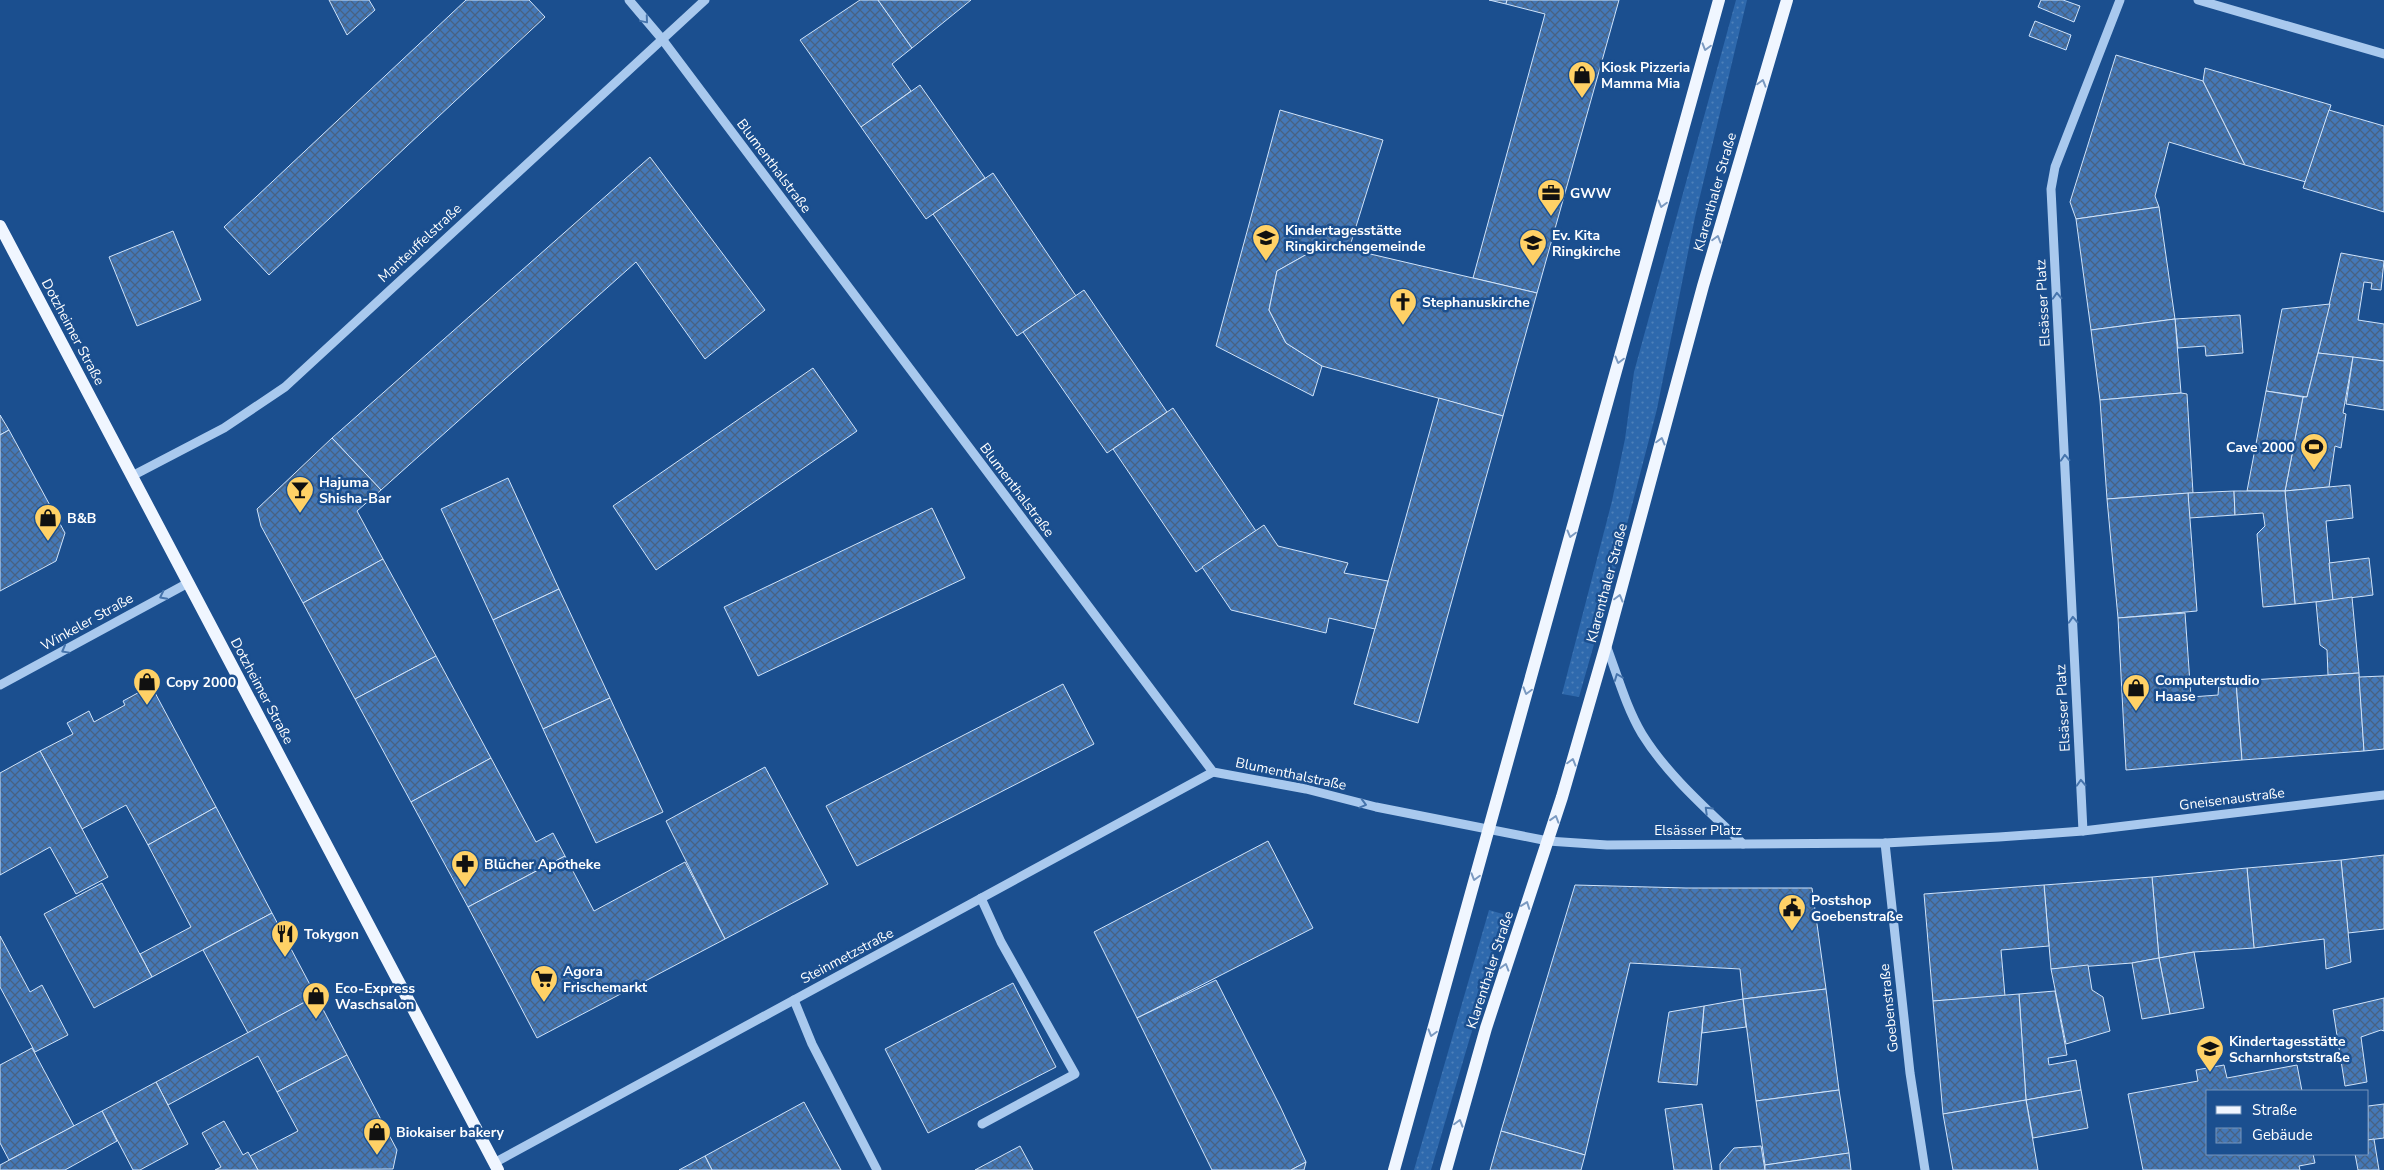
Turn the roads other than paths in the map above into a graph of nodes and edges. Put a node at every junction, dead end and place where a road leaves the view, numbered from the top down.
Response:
1 (629, 0) edge
2 (705, 0) edge
3 (1719, 0) edge
4 (1787, 0) edge
5 (2120, 0) edge
6 (2198, 0) edge
7 (662, 39) junction
8 (2384, 54) edge
9 (0, 226) edge
10 (132, 476) junction
11 (188, 584) junction
12 (1606, 645) junction
13 (0, 685) edge
14 (1213, 772) junction
15 (2384, 795) edge
16 (1488, 830) junction
17 (2083, 831) junction
18 (1548, 841) junction
19 (1885, 843) junction
20 (1743, 844) junction
21 (981, 898) junction
22 (794, 1000) junction
23 (982, 1124) dead end
24 (496, 1166) edge
25 (876, 1170) edge
26 (1394, 1170) edge
27 (1446, 1170) edge
28 (1925, 1170) edge

1 -> 7 street, Blumenthalstraße
2 - 7 street, Manteuffelstraße
3 -> 16 main road
12 -> 4 main road, Klarenthaler Straße
17 -> 5 street, Elsässer Platz
6 - 8 street
7 - 10 street, Manteuffelstraße
7 - 14 street, Blumenthalstraße
9 - 10 main road, Dotzheimer Straße
10 - 11 main road, Dotzheimer Straße
11 -> 13 street, Winkeler Straße
11 - 24 main road, Dotzheimer Straße
18 -> 12 main road, Klarenthaler Straße
20 -> 12 street
14 -> 16 street, Blumenthalstraße
14 - 21 street, Steinmetzstraße
15 - 17 street, Gneisenaustraße
16 - 18 street, Elsässer Platz
16 -> 26 main road
17 - 19 street, Elsässer Platz
18 - 20 street, Elsässer Platz
27 -> 18 main road, Klarenthaler Straße
19 - 20 street, Elsässer Platz
19 - 28 street, Goebenstraße
21 - 22 street, Steinmetzstraße
21 - 23 street
22 - 24 street, Steinmetzstraße
22 - 25 street

